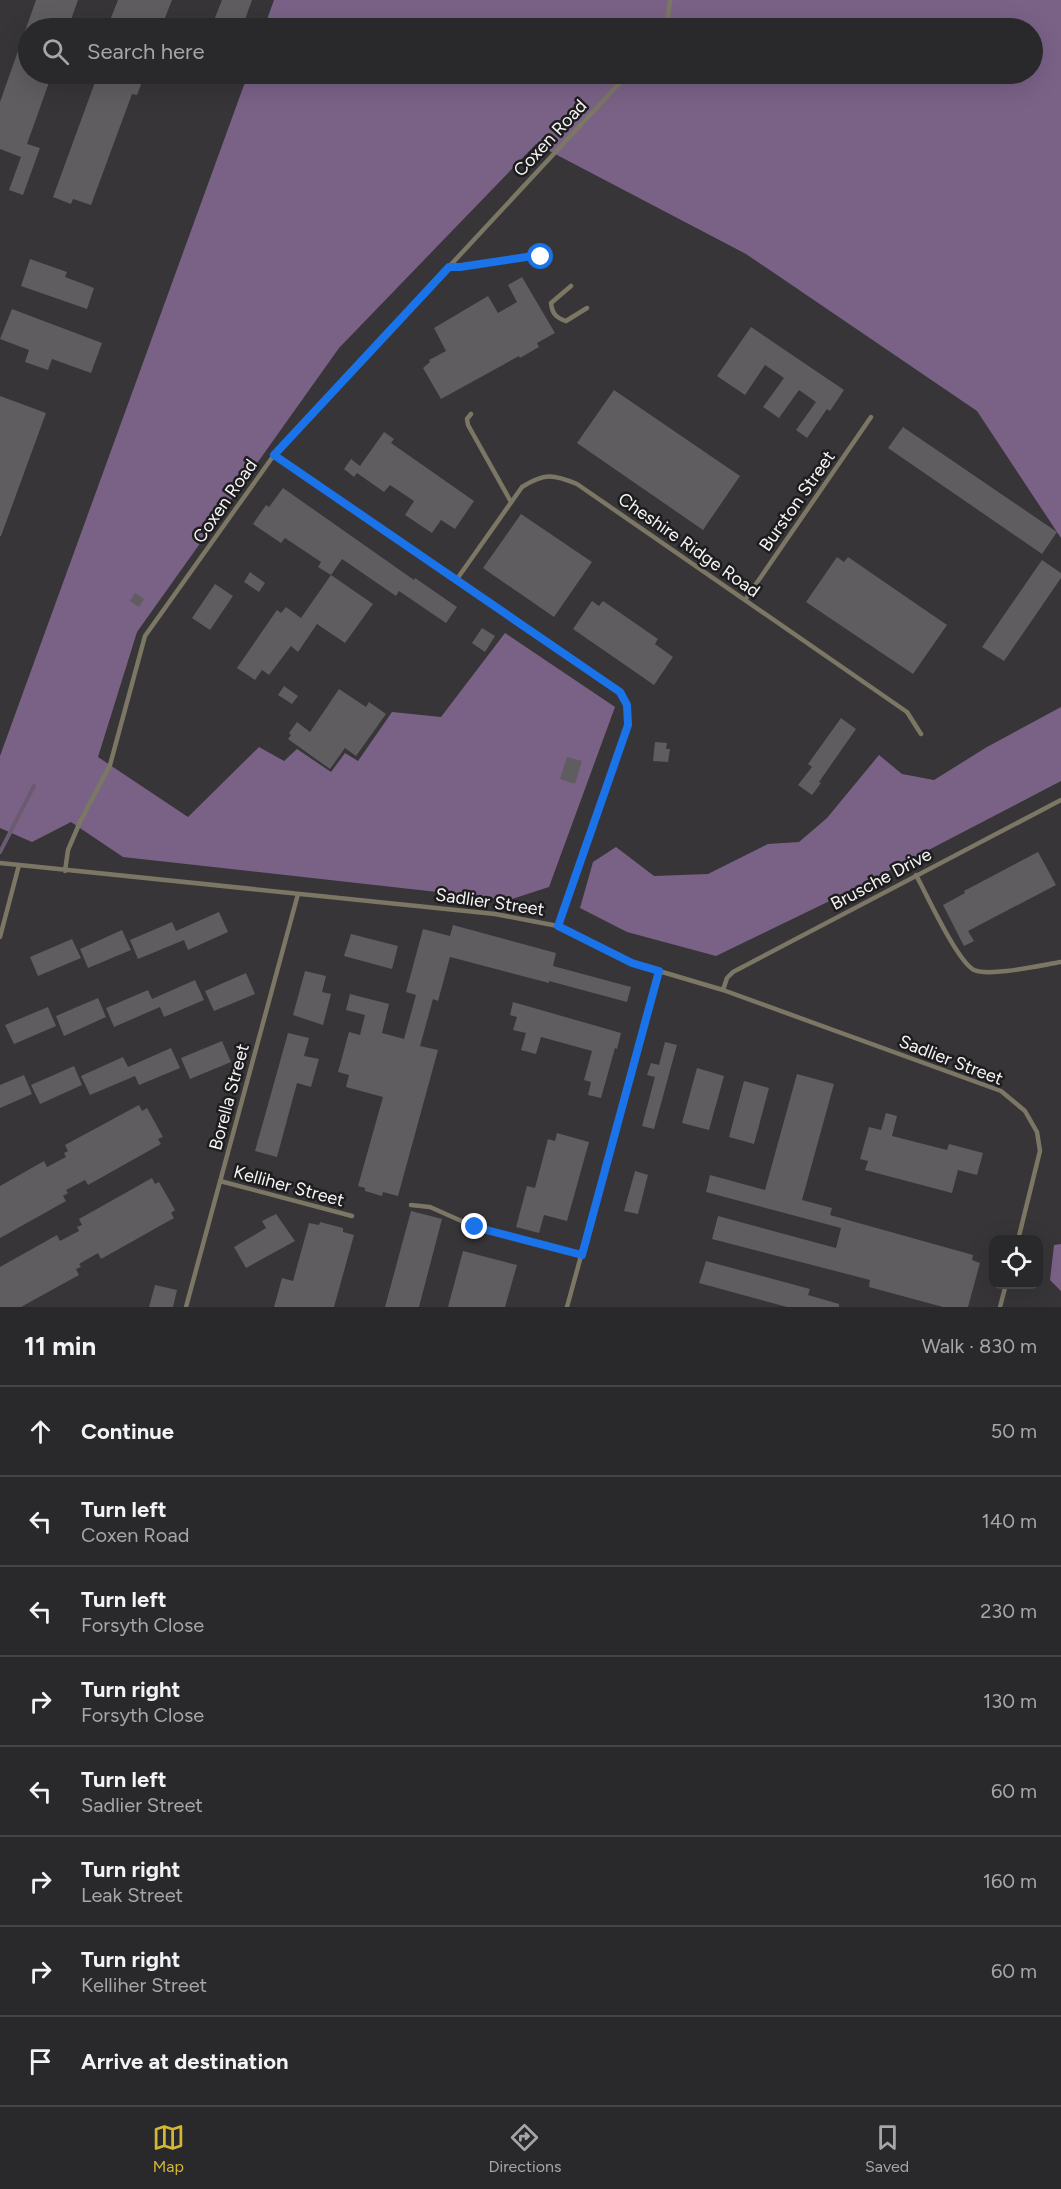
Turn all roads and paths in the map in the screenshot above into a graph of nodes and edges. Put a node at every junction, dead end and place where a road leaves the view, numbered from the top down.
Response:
1 (670, 0) edge
2 (667, 18) edge
3 (619, 84) edge
4 (549, 260) dead end
5 (449, 267) junction
6 (571, 286) dead end
7 (587, 308) dead end
8 (471, 414) dead end
9 (871, 417) dead end
10 (274, 455) junction
11 (511, 502) junction
12 (457, 579) junction
13 (745, 600) junction
14 (921, 734) dead end
15 (1061, 800) edge
16 (0, 863) edge
17 (19, 865) junction
18 (64, 871) junction
19 (916, 876) junction
20 (298, 894) junction
21 (558, 926) junction
22 (0, 937) edge
23 (1061, 962) edge
24 (659, 971) junction
25 (723, 990) junction
26 (220, 1181) junction
27 (411, 1205) dead end
28 (352, 1216) dead end
29 (1019, 1235) edge
30 (582, 1255) junction
31 (1005, 1289) edge
32 (186, 1307) edge
33 (567, 1307) edge
34 (1000, 1307) edge

1 - 2 lane
3 - 5 lane, Coxen Road
4 - 5 lane
5 - 10 lane, Coxen Road
6 - 7 lane
8 - 11 lane
9 - 13 lane, Burston Street
10 - 12 lane
10 - 18 lane, Coxen Road
11 - 12 lane, Cheshire Ridge Road
11 - 13 lane, Cheshire Ridge Road
12 - 21 lane
13 - 14 lane, Cheshire Ridge Road
15 - 19 lane, Brusche Drive
16 - 17 lane, Sadlier Street
17 - 18 lane, Sadlier Street
17 - 22 lane
18 - 20 lane, Sadlier Street
19 - 23 lane
19 - 25 lane, Brusche Drive
20 - 21 lane, Sadlier Street
20 - 26 lane, Borella Street
21 - 24 lane, Sadlier Street
24 - 25 lane, Sadlier Street
24 - 30 lane
25 - 29 lane, Sadlier Street
26 - 28 lane, Kelliher Street
26 - 32 lane, Borella Street
27 - 30 lane
30 - 33 lane
31 - 34 lane

